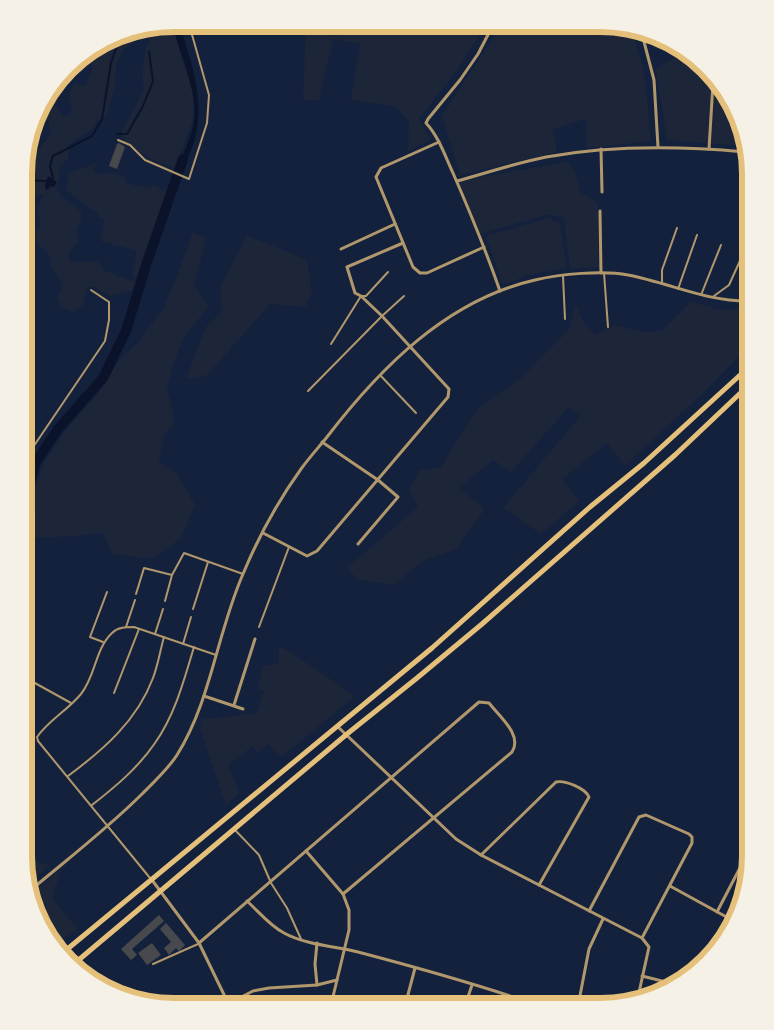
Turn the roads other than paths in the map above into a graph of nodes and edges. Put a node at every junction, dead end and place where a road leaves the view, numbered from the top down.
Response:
1 (191, 32) edge
2 (489, 32) edge
3 (643, 39) edge
4 (713, 89) edge
5 (118, 140) dead end
6 (439, 142) junction
7 (658, 147) junction
8 (709, 149) junction
9 (601, 150) junction
10 (739, 152) edge
11 (457, 182) junction
12 (602, 192) dead end
13 (600, 211) dead end
14 (395, 224) junction
15 (678, 228) dead end
16 (697, 235) dead end
17 (404, 243) junction
18 (721, 244) dead end
19 (484, 247) junction
20 (341, 249) dead end
21 (742, 256) edge
22 (388, 272) dead end
23 (602, 273) junction
24 (563, 276) junction
25 (662, 284) junction
26 (678, 289) junction
27 (91, 290) dead end
28 (500, 291) junction
29 (701, 295) junction
30 (361, 296) junction
31 (404, 296) dead end
32 (712, 298) junction
33 (742, 301) edge
34 (382, 316) junction
35 (566, 318) dead end
36 (608, 326) dead end
37 (331, 344) dead end
38 (410, 346) junction
39 (380, 374) junction
40 (742, 374) edge
41 (308, 391) dead end
42 (742, 392) edge
43 (416, 414) dead end
44 (322, 442) junction
45 (32, 446) edge
46 (378, 480) junction
47 (263, 533) junction
48 (358, 544) dead end
49 (289, 548) junction
50 (208, 562) junction
51 (243, 574) junction
52 (172, 575) junction
53 (107, 592) dead end
54 (136, 594) dead end
55 (135, 600) dead end
56 (165, 601) dead end
57 (163, 609) dead end
58 (193, 609) dead end
59 (191, 617) dead end
60 (259, 627) dead end
61 (126, 628) junction
62 (139, 629) junction
63 (155, 634) junction
64 (164, 637) junction
65 (255, 639) dead end
66 (103, 642) junction
67 (183, 644) junction
68 (194, 647) junction
69 (216, 655) junction
70 (32, 681) edge
71 (114, 693) dead end
72 (204, 696) junction
73 (71, 703) junction
74 (234, 705) junction
75 (243, 709) dead end
76 (337, 725) junction
77 (347, 734) junction
78 (68, 776) junction
79 (391, 778) junction
80 (92, 806) junction
81 (433, 819) junction
82 (108, 826) junction
83 (235, 830) junction
84 (306, 851) junction
85 (481, 855) junction
86 (741, 866) edge
87 (152, 880) junction
88 (271, 883) junction
89 (36, 886) edge
90 (539, 886) junction
91 (670, 886) junction
92 (160, 890) junction
93 (343, 894) junction
94 (247, 901) junction
95 (589, 911) junction
96 (717, 912) junction
97 (727, 917) edge
98 (603, 919) junction
99 (642, 938) junction
100 (300, 939) junction
101 (199, 943) junction
102 (317, 943) junction
103 (67, 948) edge
104 (344, 948) junction
105 (78, 960) edge
106 (153, 964) dead end
107 (415, 967) junction
108 (642, 976) junction
109 (337, 980) junction
110 (664, 982) edge
111 (317, 985) junction
112 (472, 985) junction
113 (639, 992) edge
114 (225, 998) edge
115 (240, 998) edge
116 (333, 998) edge
117 (408, 998) edge
118 (468, 998) edge
119 (517, 998) edge
120 (579, 998) edge

1 - 5 lane
2 - 6 street
3 - 7 street
4 - 8 street
6 - 11 street
6 - 14 street
7 - 8 street
7 - 9 street
8 - 10 street
9 - 11 street
9 - 12 street
11 - 19 street
13 - 23 street
14 - 17 street
14 - 20 street
15 - 25 lane
16 - 26 lane
17 - 19 street
17 - 30 street
18 - 29 lane
19 - 28 street
21 - 32 lane
22 - 30 lane
23 - 24 street
23 - 25 street
23 - 36 lane
24 - 28 street
24 - 35 lane
25 - 26 street
26 - 29 street
27 - 45 lane
28 - 38 street
29 - 32 street
30 - 34 street
30 - 37 lane
31 - 34 lane
32 - 33 street
34 - 38 street
34 - 41 lane
38 - 39 street
38 - 46 street
39 - 43 lane
39 - 44 street
40 - 76 main road
42 - 77 main road
44 - 46 street
44 - 47 street
46 - 48 street
46 - 49 street
47 - 49 street
47 - 51 street
49 - 60 lane
50 - 51 lane
50 - 52 lane
50 - 58 lane
51 - 69 street
52 - 54 lane
52 - 56 lane
53 - 66 lane
55 - 61 lane
57 - 63 lane
59 - 67 lane
61 - 62 lane
61 - 66 lane
62 - 63 lane
62 - 71 lane
63 - 64 lane
64 - 67 lane
64 - 78 lane
65 - 74 street
66 - 73 lane
67 - 68 lane
68 - 69 lane
68 - 80 lane
69 - 72 street
70 - 73 lane
72 - 74 street
72 - 82 street
73 - 78 lane
74 - 75 street
76 - 77 street
76 - 87 main road
77 - 79 street
77 - 83 main road
78 - 80 lane
79 - 81 street
79 - 81 street
79 - 84 street
80 - 82 lane
81 - 85 street
81 - 93 street
82 - 87 lane
82 - 89 street
83 - 88 lane
83 - 92 main road
84 - 88 street
84 - 93 street
85 - 90 street
85 - 90 street
86 - 96 street
87 - 92 street
87 - 103 main road
88 - 94 street
88 - 100 lane
90 - 95 street
91 - 95 street
91 - 96 street
91 - 99 street
92 - 101 street
92 - 105 main road
93 - 104 street
94 - 100 street
94 - 101 street
95 - 98 street
96 - 97 street
98 - 99 street
98 - 120 street
99 - 108 street
100 - 102 street
101 - 106 lane
101 - 114 street
102 - 104 street
102 - 111 street
104 - 107 street
104 - 109 street
107 - 112 street
107 - 117 street
108 - 110 street
108 - 113 street
109 - 111 street
109 - 116 street
111 - 115 street
112 - 118 street
112 - 119 street

